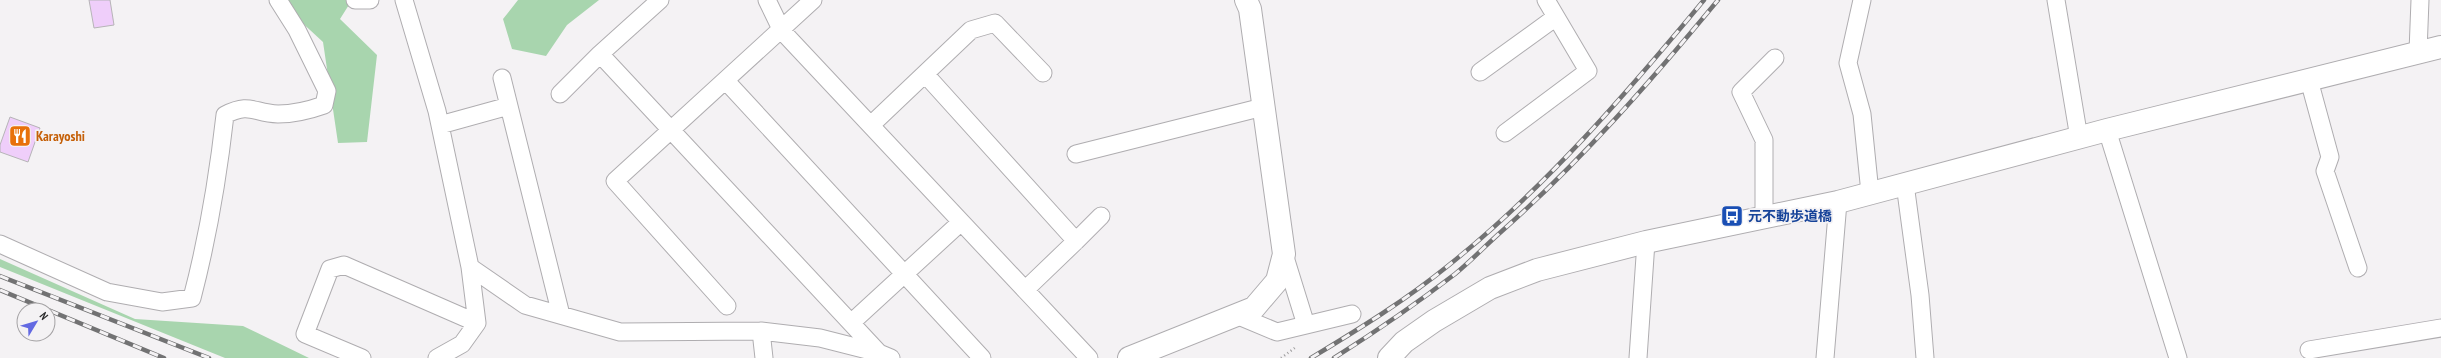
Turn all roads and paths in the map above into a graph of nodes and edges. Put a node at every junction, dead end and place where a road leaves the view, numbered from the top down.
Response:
1 (278, 0) edge
2 (355, 0) edge
3 (370, 0) edge
4 (404, 0) edge
5 (660, 0) edge
6 (767, 0) edge
7 (813, 0) edge
8 (1246, 0) edge
9 (1546, 0) edge
10 (1862, 0) edge
11 (2056, 0) edge
12 (2420, 0) edge
13 (1556, 17) junction
14 (782, 31) junction
15 (2441, 47) edge
16 (2418, 52) junction
17 (600, 54) junction
18 (1775, 58) dead end
19 (1043, 72) dead end
20 (1480, 72) dead end
21 (925, 74) junction
22 (502, 78) dead end
23 (2309, 80) junction
24 (726, 81) junction
25 (560, 94) dead end
26 (508, 106) junction
27 (1262, 107) junction
28 (440, 125) junction
29 (871, 126) junction
30 (2107, 130) junction
31 (670, 131) junction
32 (1505, 133) dead end
33 (2079, 138) junction
34 (1076, 154) dead end
35 (1905, 184) junction
36 (1870, 193) junction
37 (1838, 202) junction
38 (1101, 216) dead end
39 (1764, 218) junction
40 (961, 222) junction
41 (1076, 241) junction
42 (1646, 242) junction
43 (0, 244) edge
44 (1284, 254) junction
45 (470, 267) junction
46 (2358, 268) dead end
47 (904, 276) junction
48 (1025, 290) junction
49 (727, 306) dead end
50 (1352, 314) dead end
51 (561, 315) junction
52 (1236, 315) junction
53 (477, 323) junction
54 (851, 323) junction
55 (1306, 325) junction
56 (2441, 328) edge
57 (761, 331) junction
58 (2309, 350) dead end
59 (885, 356) edge
60 (362, 358) edge
61 (437, 358) edge
62 (764, 358) edge
63 (982, 358) edge
64 (1089, 358) edge
65 (1129, 358) edge
66 (1389, 358) edge
67 (1638, 358) edge
68 (1825, 358) edge
69 (1925, 358) edge
70 (2178, 358) edge

1 - 43 street
2 - 3 street
4 - 28 street
5 - 17 street
6 - 14 street
7 - 14 street
8 - 27 street
9 - 13 street
10 - 36 street
11 - 33 street
12 - 16 street
13 - 20 street
13 - 32 street
14 - 24 street
14 - 29 street
15 - 16 street
16 - 23 street
17 - 25 street
17 - 31 street
18 - 39 street
19 - 21 street
21 - 29 street
21 - 41 street
22 - 26 street
23 - 30 street
23 - 46 street
24 - 31 street
24 - 47 street
26 - 28 street
26 - 51 street
27 - 34 street
27 - 44 street
28 - 45 street
29 - 40 street
30 - 33 street
30 - 70 street
31 - 49 street
31 - 54 street
33 - 35 street
35 - 36 street
35 - 69 street
36 - 37 street
37 - 39 street
37 - 68 street
38 - 41 street
39 - 42 street
40 - 47 street
40 - 48 street
41 - 48 street
42 - 66 street
42 - 67 street
44 - 52 street
44 - 55 street
45 - 51 street
45 - 53 street
47 - 54 street
47 - 63 street
48 - 64 street
50 - 55 street
51 - 57 street
52 - 55 street
52 - 65 street
53 - 60 street
53 - 61 street
54 - 59 street
56 - 58 street
57 - 59 street
57 - 62 street

